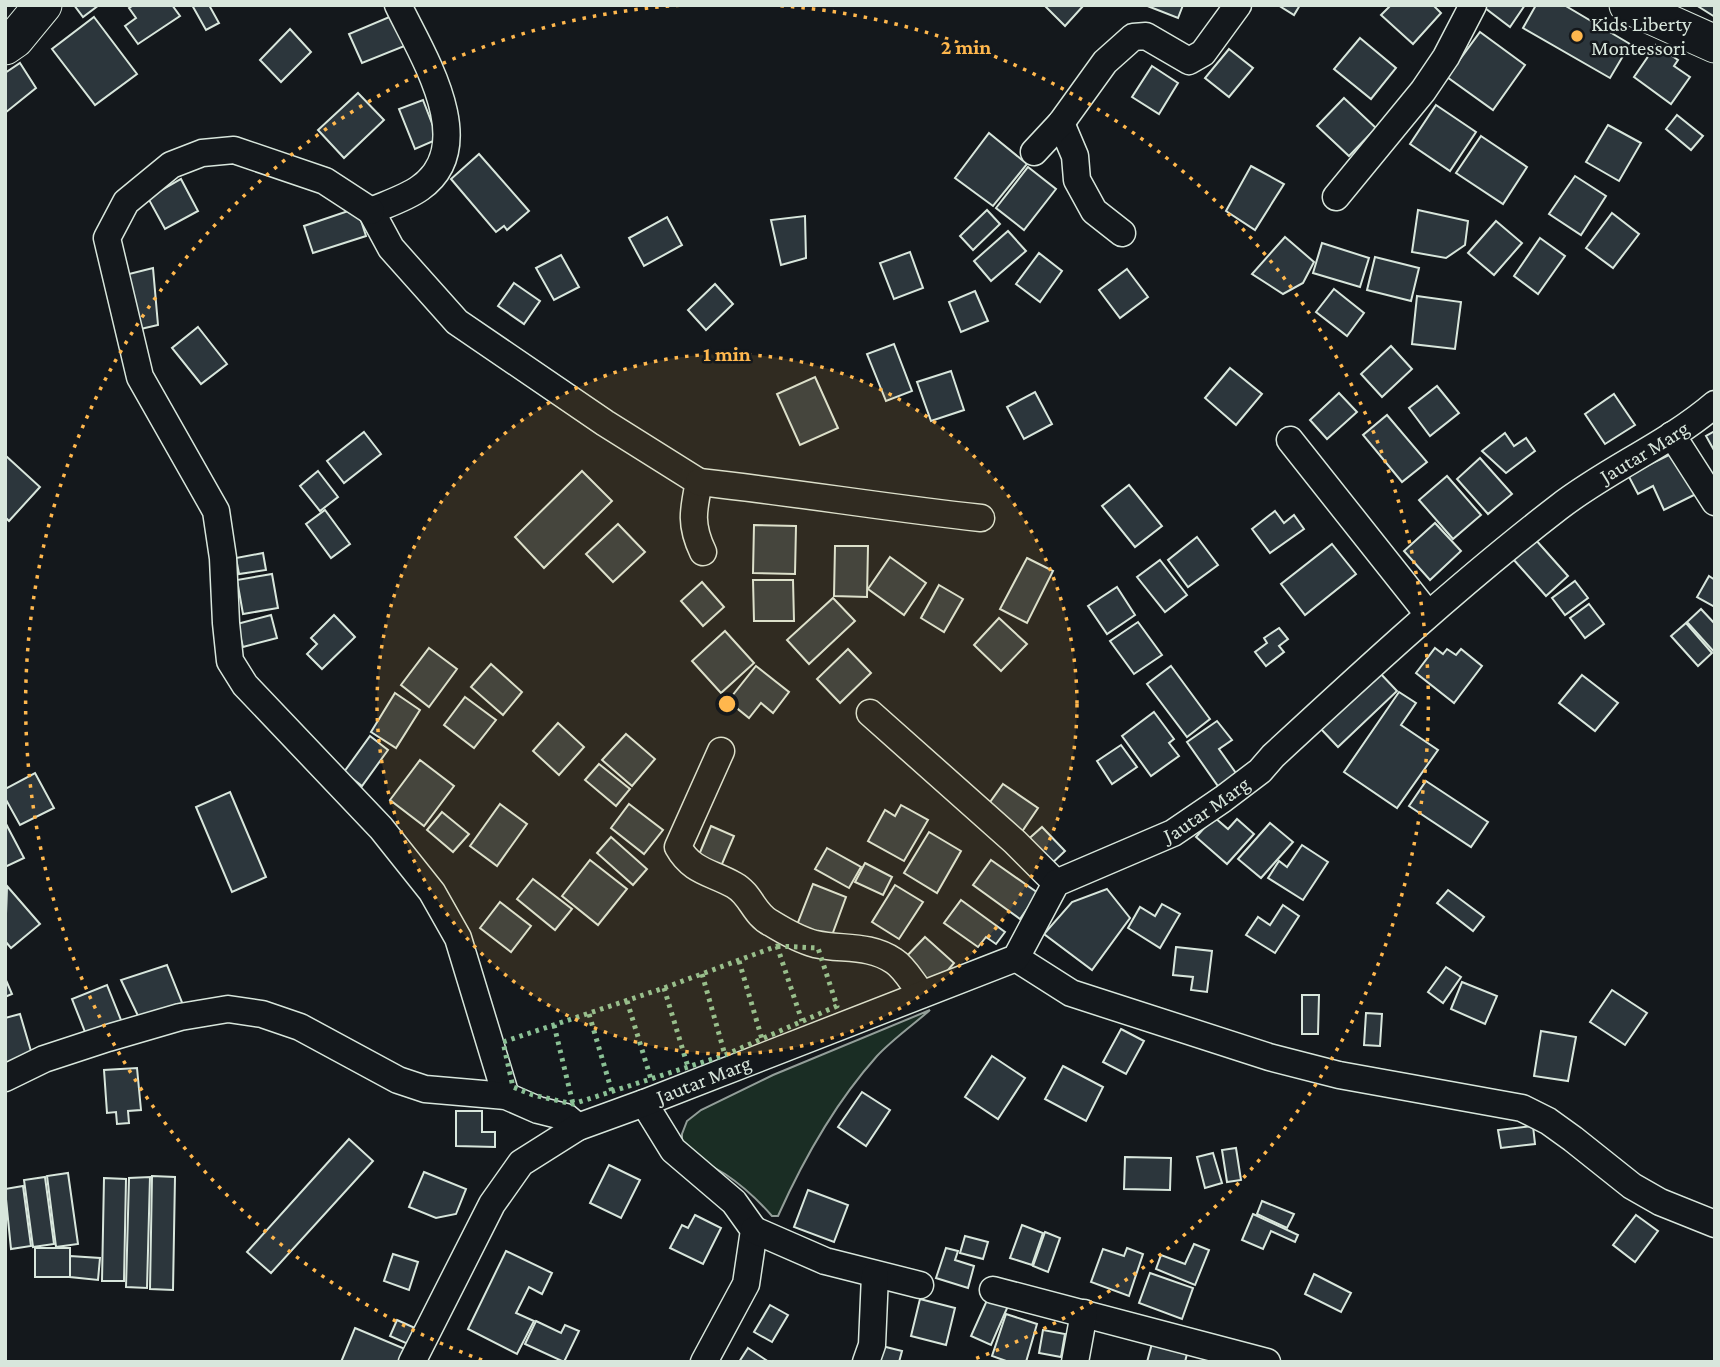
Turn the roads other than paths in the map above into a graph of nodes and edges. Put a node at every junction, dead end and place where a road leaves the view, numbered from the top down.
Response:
1 (43, 5) edge
2 (398, 5) edge
3 (1238, 5) edge
4 (1472, 5) edge
5 (1628, 5) edge
6 (1715, 44) edge
7 (5, 46) edge
8 (1061, 123) junction
9 (1034, 152) dead end
10 (1336, 197) dead end
11 (371, 211) junction
12 (1122, 233) dead end
13 (1715, 404) edge
14 (1672, 435) junction
15 (1290, 440) dead end
16 (699, 482) junction
17 (1715, 502) edge
18 (981, 519) dead end
19 (703, 552) dead end
20 (1428, 614) junction
21 (870, 713) dead end
22 (721, 751) dead end
23 (1056, 883) junction
24 (1016, 958) junction
25 (922, 994) junction
26 (5, 1078) edge
27 (506, 1097) junction
28 (644, 1103) junction
29 (578, 1127) junction
30 (1715, 1224) edge
31 (754, 1230) junction
32 (874, 1275) junction
33 (920, 1285) dead end
34 (993, 1290) dead end
35 (1084, 1312) junction
36 (412, 1362) edge
37 (704, 1362) edge
38 (866, 1362) edge
39 (1075, 1362) edge
40 (1267, 1362) edge

1 - 7 street
2 - 11 street
3 - 8 street
4 - 10 street
5 - 6 street
8 - 9 street
8 - 12 street
11 - 16 street
11 - 27 street
13 - 14 street, Jautar Marg
14 - 17 street
14 - 20 street, Jautar Marg
15 - 20 street
16 - 18 street
16 - 19 street
20 - 23 street, Jautar Marg
21 - 23 street
22 - 25 street
23 - 24 street
24 - 25 street, Jautar Marg
24 - 30 street
25 - 28 street, Jautar Marg
26 - 27 street
27 - 29 street
28 - 29 street, Jautar Marg
28 - 31 street
29 - 36 street, Jautar Marg
31 - 32 street
31 - 37 street
32 - 33 street
32 - 38 street
34 - 35 street
35 - 39 street
35 - 40 street

